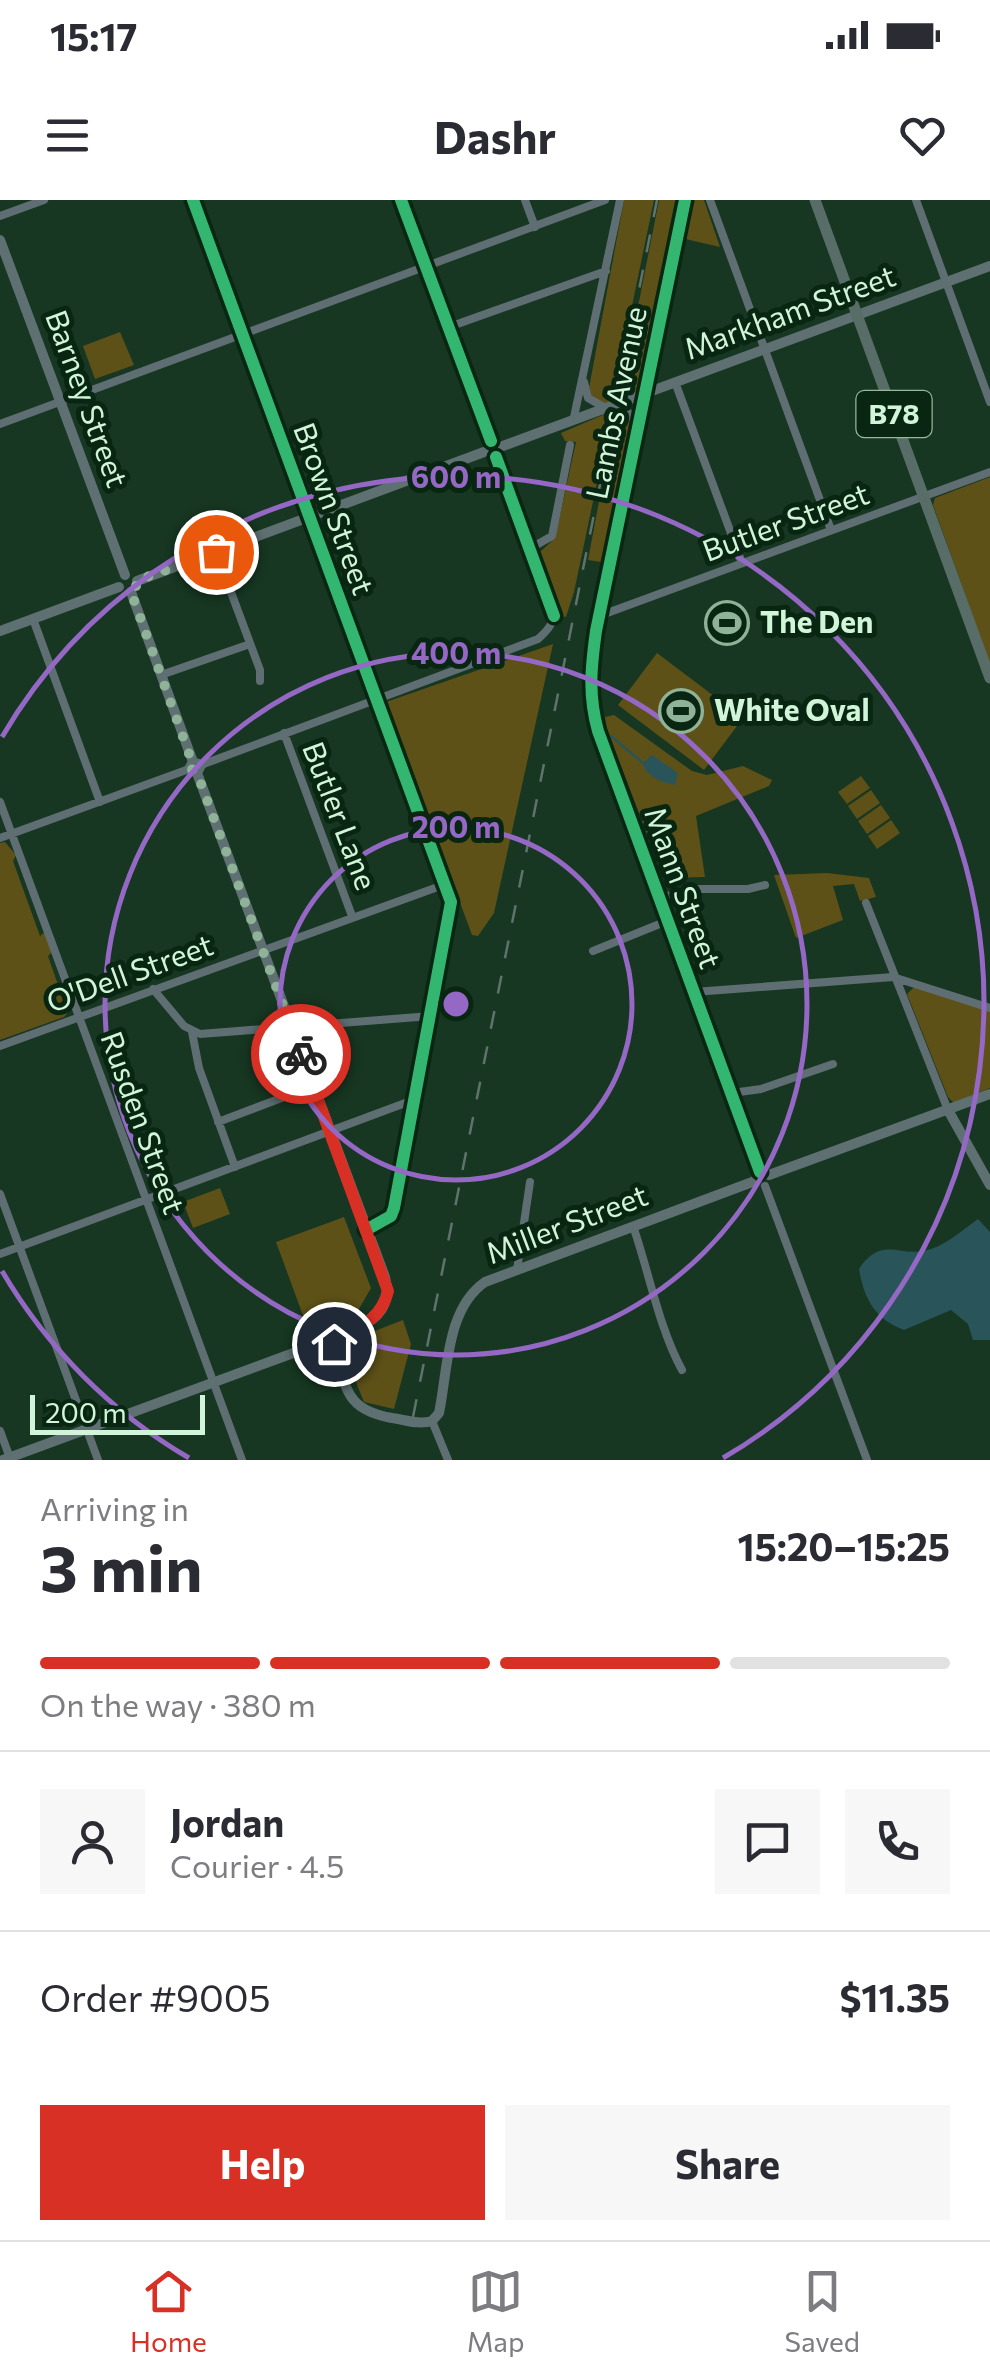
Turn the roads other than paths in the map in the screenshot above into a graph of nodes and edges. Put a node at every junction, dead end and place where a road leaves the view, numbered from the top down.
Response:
1 (44, 200) edge
2 (194, 200) edge
3 (401, 200) edge
4 (525, 200) edge
5 (606, 200) edge
6 (620, 200) edge
7 (684, 200) edge
8 (710, 200) edge
9 (815, 200) edge
10 (916, 200) edge
11 (0, 216) edge
12 (535, 227) junction
13 (0, 240) edge
14 (990, 266) edge
15 (426, 267) junction
16 (606, 271) junction
17 (946, 282) junction
18 (858, 315) junction
19 (449, 327) junction
20 (243, 334) junction
21 (766, 349) junction
22 (583, 378) junction
23 (676, 382) junction
24 (644, 393) junction
25 (60, 402) junction
26 (990, 402) edge
27 (620, 403) junction
28 (604, 407) junction
29 (568, 421) junction
30 (0, 424) edge
31 (638, 424) junction
32 (570, 445) dead end
33 (493, 449) junction
34 (990, 472) edge
35 (923, 496) junction
36 (310, 516) junction
37 (831, 530) junction
38 (530, 548) junction
39 (216, 552) junction
40 (742, 563) junction
41 (125, 575) junction
42 (136, 581) junction
43 (125, 590) junction
44 (598, 616) junction
45 (33, 619) junction
46 (0, 631) edge
47 (250, 644) junction
48 (161, 675) junction
49 (990, 678) edge
50 (260, 681) dead end
51 (377, 700) junction
52 (284, 733) junction
53 (195, 767) junction
54 (0, 802) edge
55 (100, 802) junction
56 (12, 834) junction
57 (0, 838) edge
58 (446, 884) junction
59 (765, 885) dead end
60 (659, 898) junction
61 (866, 903) dead end
62 (352, 916) junction
63 (668, 921) junction
64 (262, 949) junction
65 (593, 951) dead end
66 (893, 977) junction
67 (154, 990) junction
68 (694, 992) junction
69 (990, 1008) edge
70 (431, 1016) junction
71 (79, 1017) junction
72 (291, 1027) junction
73 (192, 1032) junction
74 (0, 1046) edge
75 (833, 1064) dead end
76 (313, 1086) junction
77 (732, 1093) junction
78 (990, 1094) edge
79 (416, 1099) junction
80 (948, 1110) junction
81 (218, 1122) junction
82 (330, 1132) junction
83 (235, 1167) junction
84 (762, 1178) junction
85 (530, 1182) dead end
86 (990, 1185) edge
87 (0, 1194) edge
88 (146, 1200) junction
89 (633, 1226) junction
90 (366, 1230) junction
91 (19, 1246) junction
92 (0, 1254) edge
93 (517, 1270) junction
94 (331, 1341) junction
95 (682, 1370) dead end
96 (213, 1382) junction
97 (432, 1421) junction
98 (86, 1429) junction
99 (0, 1431) edge
100 (8, 1459) edge
101 (98, 1460) edge
102 (242, 1460) edge
103 (448, 1460) edge
104 (866, 1460) edge

1 - 11 street
2 - 20 street, Brown Street
3 - 15 street
4 - 12 street
5 - 12 street
6 - 16 street
7 - 24 street, Lambs Avenue
8 - 21 street
9 - 18 main road, B78
10 - 17 street
12 - 15 street
13 - 25 street, Barney Street
14 - 17 street, Markham Street
15 - 19 street
15 - 20 street
16 - 19 street
16 - 22 street
17 - 18 street, Markham Street
17 - 26 street
18 - 21 street, Markham Street
18 - 35 main road, B78
19 - 33 street
20 - 25 street
20 - 36 street, Brown Street
21 - 23 street, Markham Street
21 - 37 street
22 - 28 street
22 - 29 street
23 - 24 street, Markham Street
23 - 40 street
24 - 27 street, Markham Street
24 - 31 street, Lambs Avenue
25 - 30 street
25 - 41 street, Barney Street
27 - 28 street, Markham Street
27 - 31 street, Lambs Avenue
28 - 29 street, Markham Street
29 - 33 street, Markham Street
31 - 44 street, Lambs Avenue
32 - 38 street
33 - 36 street, Markham Street
33 - 38 street
34 - 35 street, Butler Street
35 - 37 street, Butler Street
35 - 49 main road, B78
36 - 39 street, Markham Street
36 - 51 street, Brown Street
37 - 40 street, Butler Street
38 - 51 street
39 - 42 street, Markham Street
39 - 47 street
40 - 44 street, Butler Street
41 - 42 street
41 - 43 street
42 - 43 street
43 - 45 street
43 - 48 street
44 - 60 street, Mann Street
45 - 46 street
45 - 55 street
47 - 48 street
47 - 50 street
48 - 53 street
51 - 52 street
51 - 58 street, Brown Street
52 - 53 street
52 - 62 street, Butler Lane
53 - 55 street
53 - 64 street
54 - 56 street, Rusden Street
55 - 56 street
56 - 57 street
56 - 71 street, Rusden Street
58 - 62 street, O'Dell Street
58 - 70 street, Brown Street
59 - 60 street
60 - 63 street, Mann Street
61 - 66 street
62 - 64 street, O'Dell Street
63 - 65 street
63 - 68 street, Mann Street
64 - 67 street, O'Dell Street
64 - 72 street
66 - 68 street
66 - 69 street
66 - 80 street
67 - 71 street, O'Dell Street
67 - 73 street
68 - 77 street, Mann Street
70 - 72 street
70 - 79 street, Brown Street
71 - 74 street, O'Dell Street
71 - 88 street, Rusden Street
72 - 73 street
72 - 76 street
73 - 81 street
75 - 77 street
76 - 81 street
76 - 82 street
77 - 84 street, Mann Street
78 - 80 street, Miller Street
79 - 82 street
79 - 90 street, Brown Street
80 - 84 street, Miller Street
80 - 86 street
81 - 83 street
82 - 83 street
82 - 90 street
83 - 88 street
84 - 89 street, Miller Street
84 - 104 street, Mann Street
85 - 93 street
87 - 91 street
88 - 91 street
88 - 96 street, Rusden Street
89 - 93 street, Miller Street
89 - 95 street
90 - 94 street
91 - 92 street
91 - 98 street
93 - 97 street, Miller Street
94 - 96 street
94 - 97 street
96 - 98 street
96 - 102 street, Rusden Street
97 - 103 street
98 - 100 street
98 - 101 street
99 - 100 street

